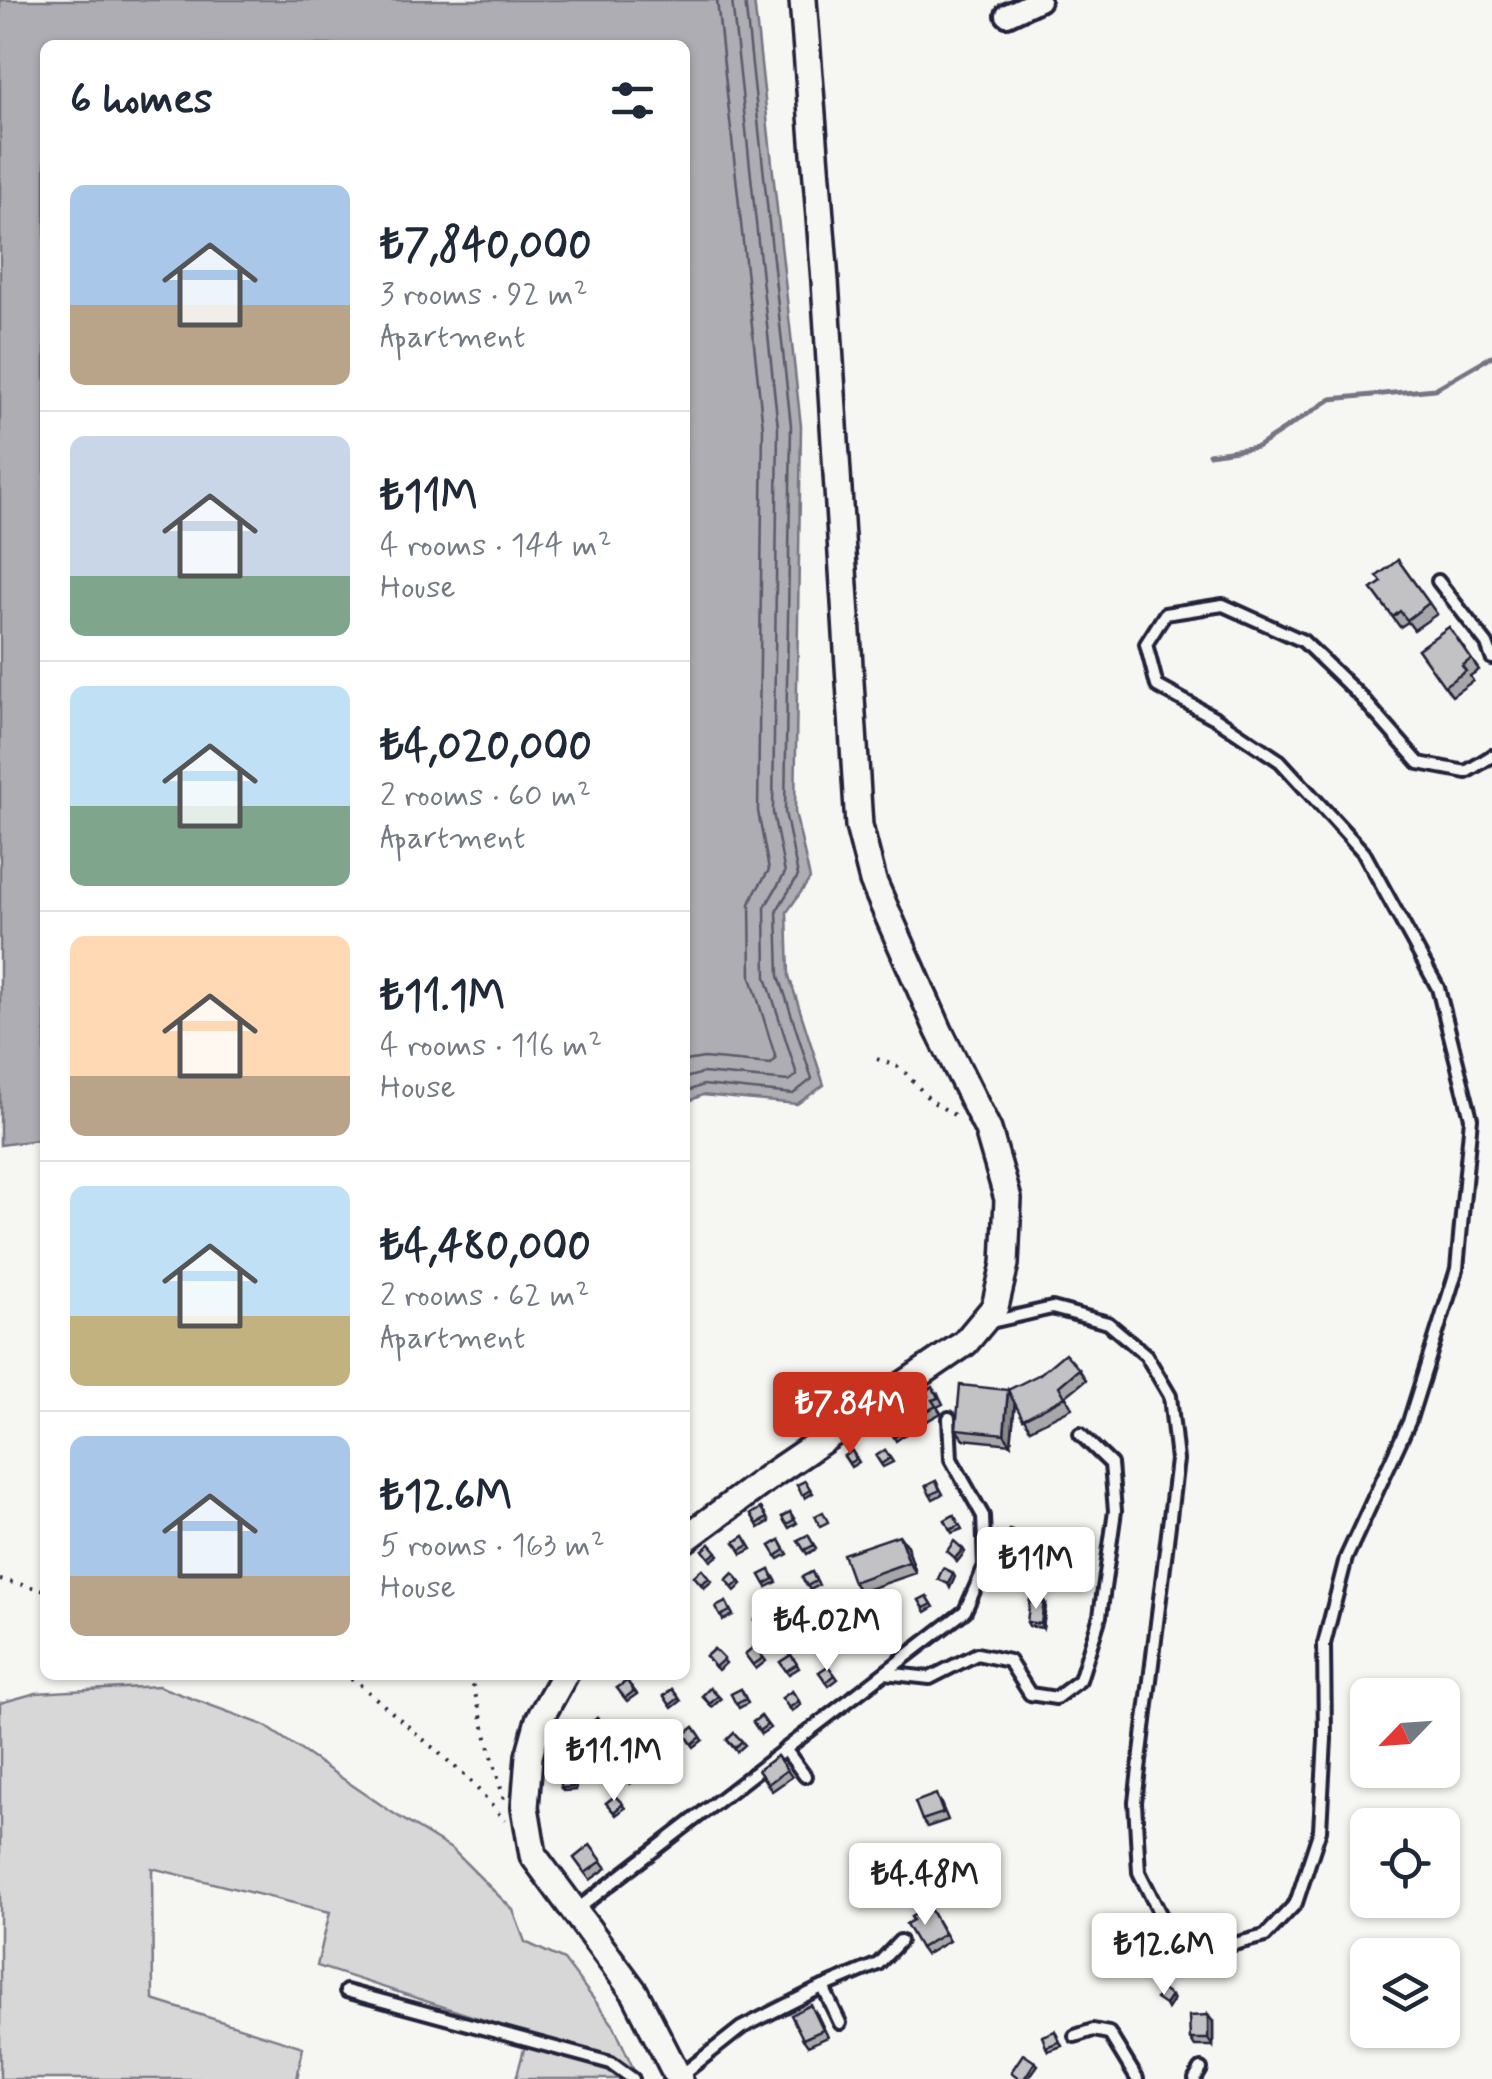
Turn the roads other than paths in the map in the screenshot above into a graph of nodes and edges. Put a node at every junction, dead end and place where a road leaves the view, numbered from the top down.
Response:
1 (803, 0) edge
2 (1038, 0) edge
3 (1007, 15) dead end
4 (1438, 580) dead end
5 (1492, 658) edge
6 (1492, 756) edge
7 (980, 1325) junction
8 (949, 1418) dead end
9 (1080, 1434) dead end
10 (690, 1535) edge
11 (884, 1673) junction
12 (561, 1680) edge
13 (785, 1750) junction
14 (805, 1776) dead end
15 (574, 1911) junction
16 (900, 1941) dead end
17 (822, 1988) junction
18 (346, 1992) dead end
19 (840, 2023) dead end
20 (1075, 2036) dead end
21 (679, 2078) edge
22 (633, 2079) edge
23 (1136, 2079) edge

1 - 7 street
2 - 3 street
4 - 5 lane
6 - 7 lane
7 - 10 street
8 - 11 lane
9 - 11 lane
11 - 13 lane
12 - 15 street
13 - 14 lane
13 - 15 lane
15 - 21 street
16 - 17 lane
17 - 19 lane
17 - 21 lane
18 - 22 lane
20 - 23 lane

